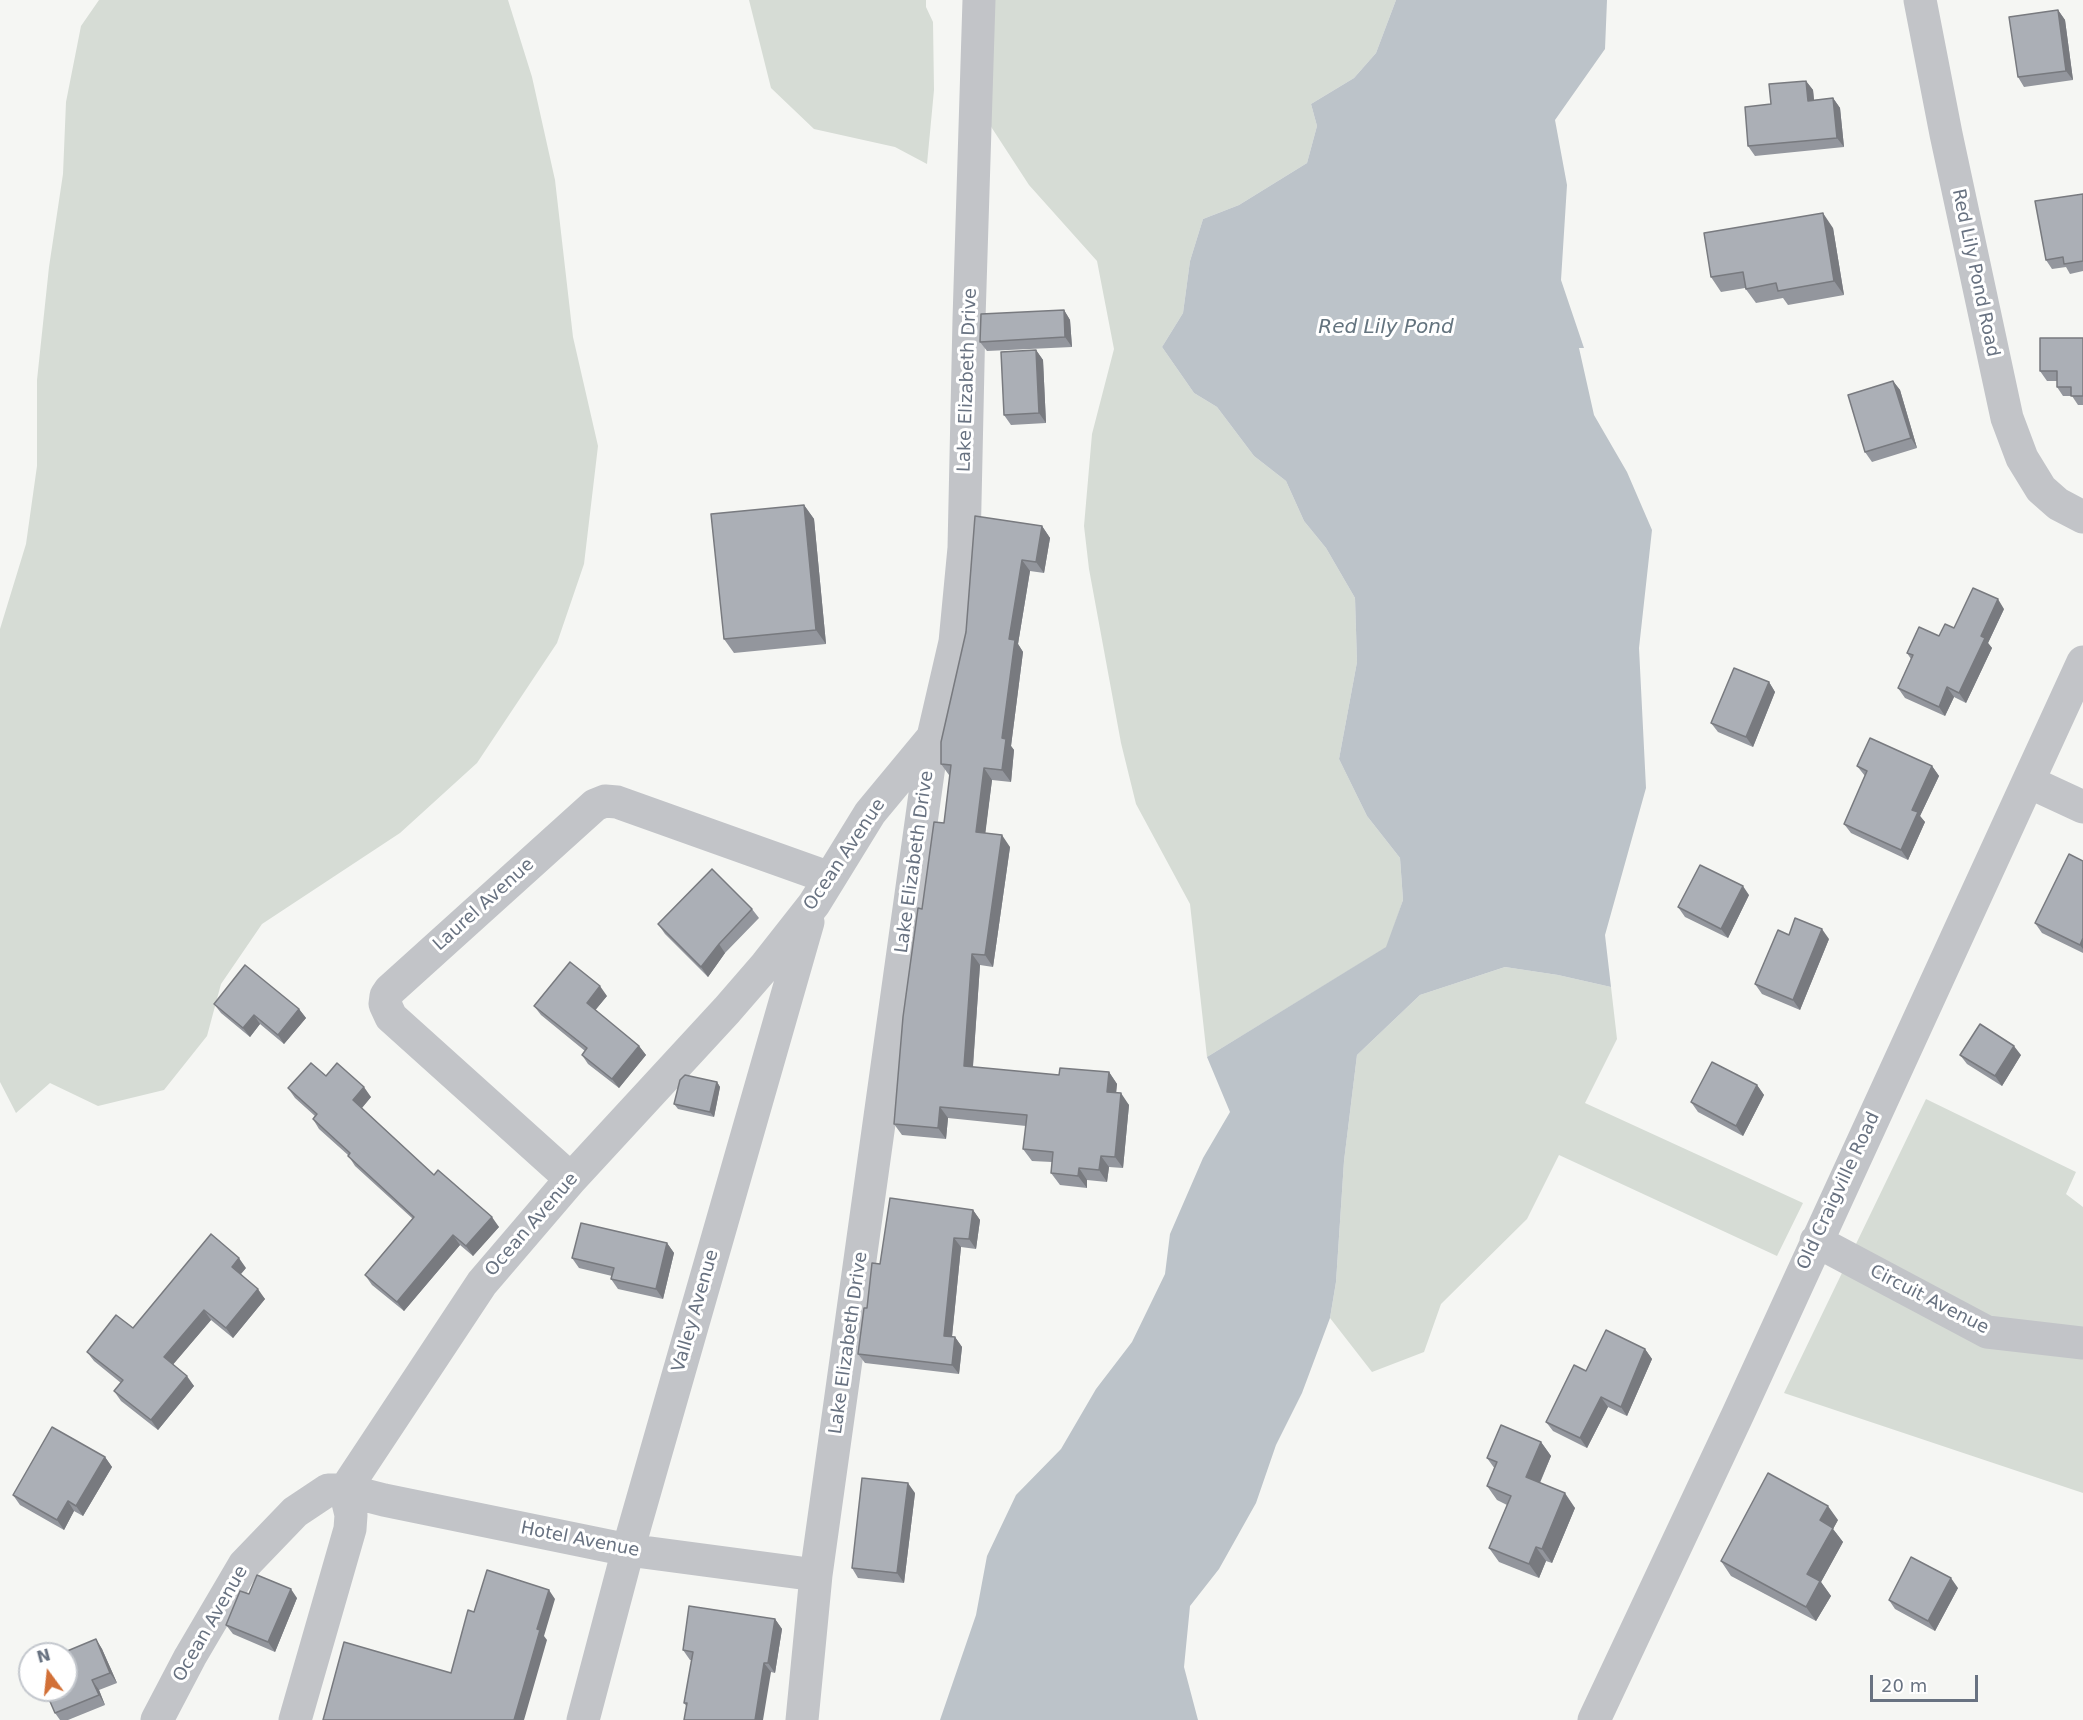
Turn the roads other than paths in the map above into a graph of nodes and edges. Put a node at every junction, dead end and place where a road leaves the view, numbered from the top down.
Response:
1 (980, 0) edge
2 (1920, 0) edge
3 (2083, 517) edge
4 (2083, 662) edge
5 (933, 737) junction
6 (2029, 782) junction
7 (2083, 807) edge
8 (822, 891) junction
9 (572, 1179) junction
10 (1816, 1241) junction
11 (2083, 1343) edge
12 (345, 1490) junction
13 (628, 1550) junction
14 (816, 1575) junction
15 (157, 1720) edge
16 (295, 1720) edge
17 (583, 1720) edge
18 (802, 1720) edge
19 (1594, 1720) edge

1 - 5 street, Lake Elizabeth Drive
2 - 3 street, Red Lily Pond Road
4 - 6 street, Old Craigville Road
5 - 8 street, Ocean Avenue
5 - 14 street, Lake Elizabeth Drive
6 - 7 street
6 - 10 street, Old Craigville Road
8 - 9 street, Ocean Avenue
8 - 9 street, Laurel Avenue
8 - 13 street, Valley Avenue
9 - 12 street, Ocean Avenue
10 - 11 street, Circuit Avenue
10 - 19 street, Old Craigville Road
12 - 13 street, Hotel Avenue
12 - 15 street, Ocean Avenue
12 - 16 street
13 - 14 street, Hotel Avenue
13 - 17 street, Valley Avenue
14 - 18 street, Lake Elizabeth Drive

